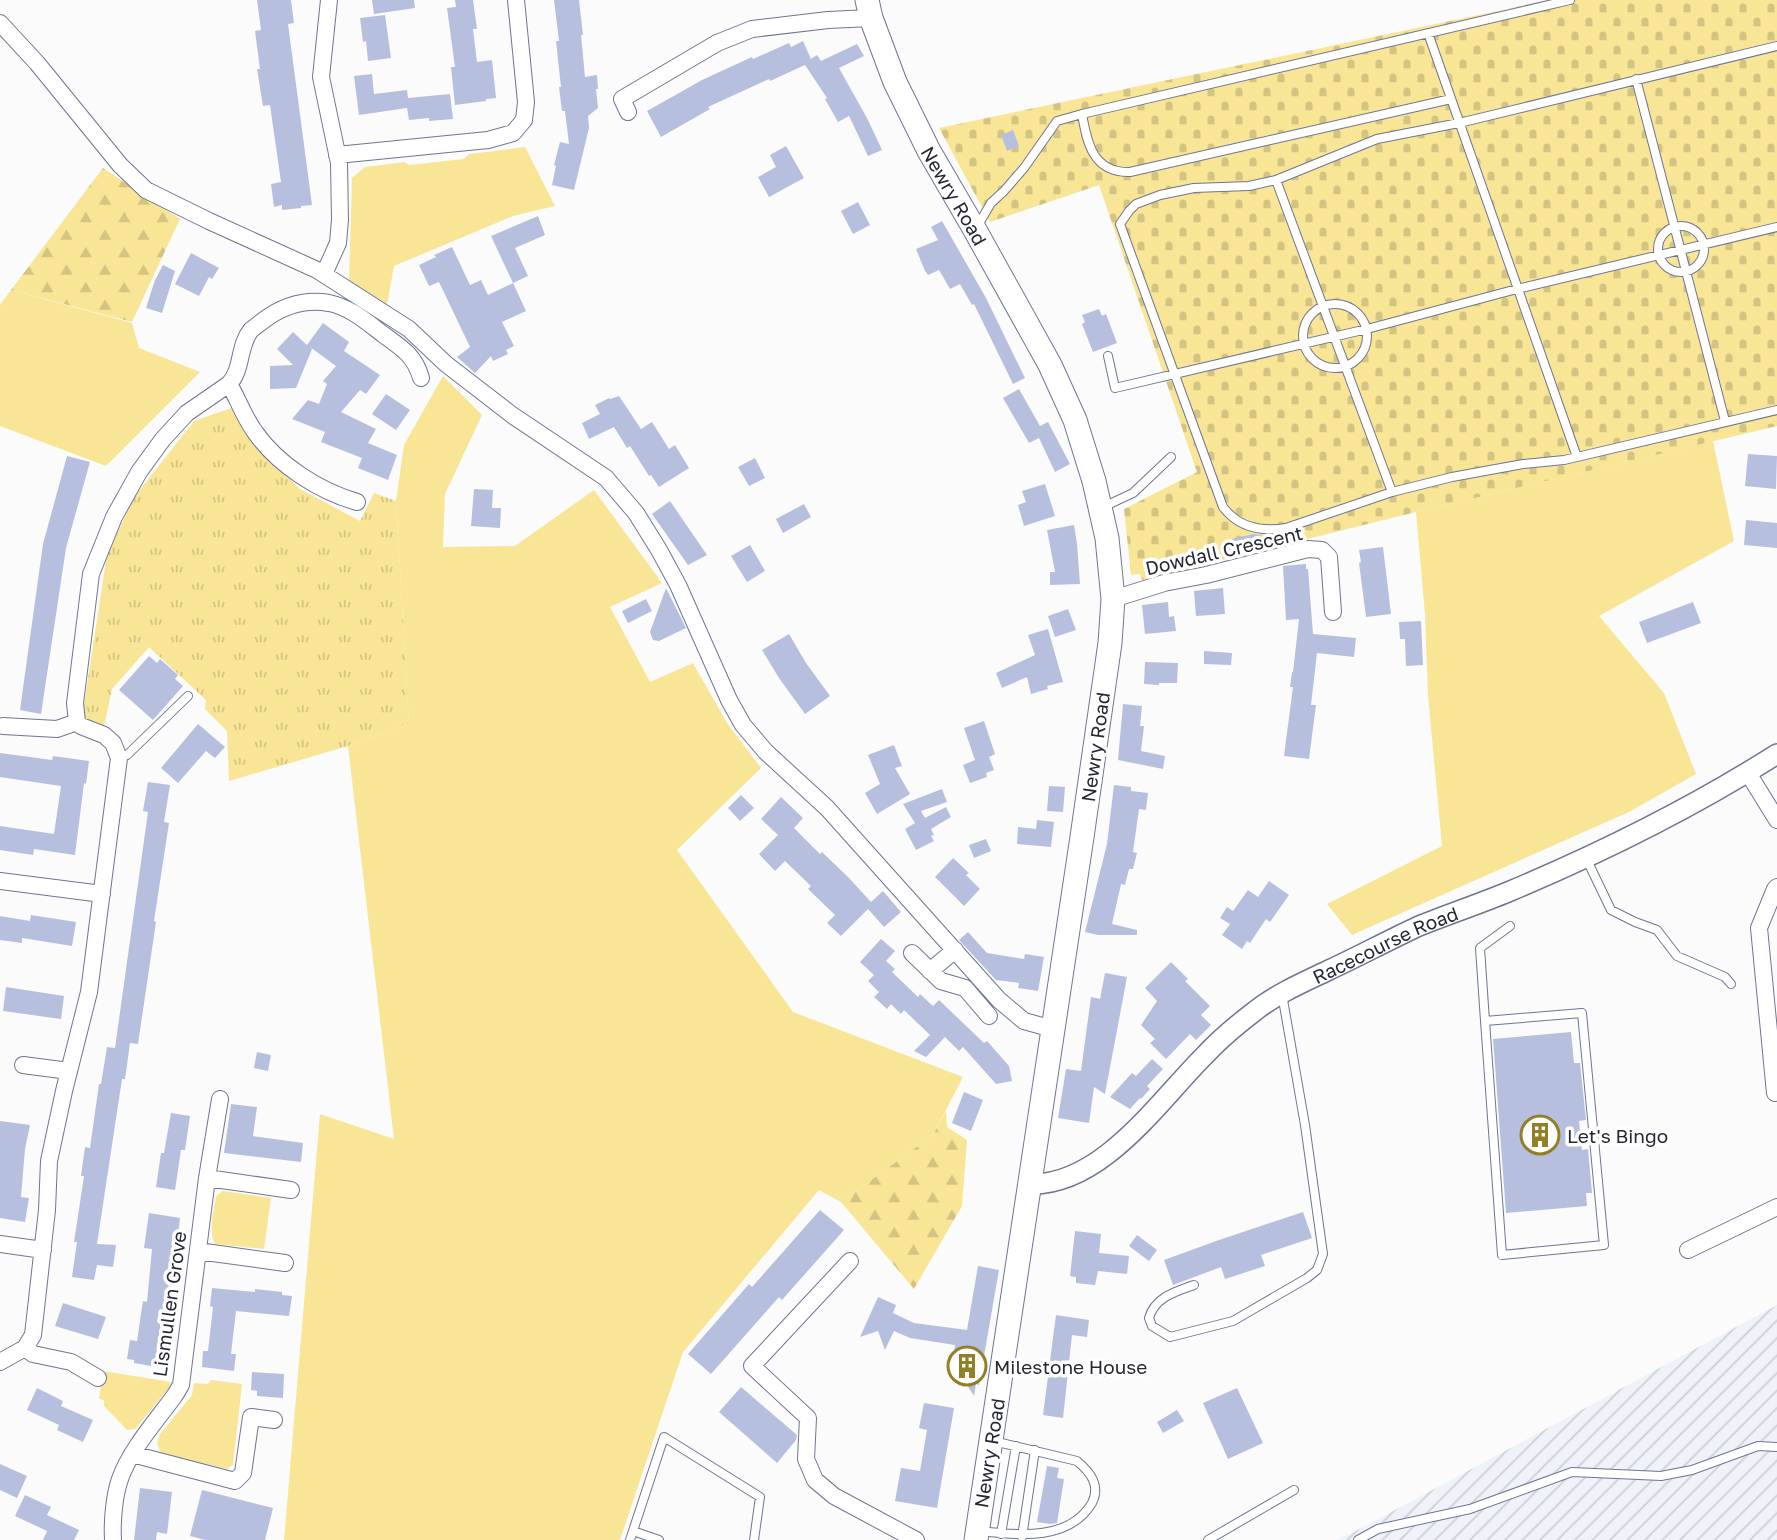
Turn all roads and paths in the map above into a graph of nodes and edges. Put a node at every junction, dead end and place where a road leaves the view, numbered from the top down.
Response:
1 (329, 0) edge
2 (516, 0) edge
3 (1570, 0) edge
4 (869, 9) edge
5 (0, 23) edge
6 (1429, 33) junction
7 (1777, 46) edge
8 (1636, 79) junction
9 (1451, 99) junction
10 (628, 112) dead end
11 (1082, 114) junction
12 (1459, 123) junction
13 (337, 155) junction
14 (1276, 180) junction
15 (1675, 227) junction
16 (1777, 227) edge
17 (975, 230) junction
18 (1704, 244) junction
19 (1681, 250) junction
20 (1659, 255) junction
21 (1686, 271) junction
22 (324, 274) junction
23 (1517, 289) junction
24 (1323, 306) junction
25 (1367, 329) junction
26 (1335, 337) junction
27 (1304, 344) junction
28 (1108, 356) dead end
29 (1347, 367) junction
30 (1174, 374) junction
31 (421, 378) dead end
32 (229, 384) junction
33 (1777, 410) edge
34 (1733, 420) junction
35 (1171, 457) dead end
36 (1577, 457) junction
37 (1392, 492) junction
38 (358, 502) dead end
39 (1100, 508) junction
40 (1113, 599) junction
41 (1334, 612) dead end
42 (188, 696) dead end
43 (77, 722) junction
44 (3, 726) dead end
45 (1777, 754) edge
46 (119, 758) junction
47 (1748, 772) junction
48 (1777, 820) edge
49 (1586, 858) junction
50 (0, 881) edge
51 (1777, 887) edge
52 (102, 894) junction
53 (1510, 926) dead end
54 (955, 950) junction
55 (912, 953) dead end
56 (930, 971) junction
57 (1731, 984) dead end
58 (1282, 995) junction
59 (989, 1016) dead end
60 (1485, 1021) junction
61 (1053, 1029) junction
62 (23, 1065) dead end
63 (69, 1071) junction
64 (1775, 1076) edge
65 (1775, 1093) dead end
66 (220, 1099) dead end
67 (207, 1178) junction
68 (1029, 1184) junction
69 (291, 1189) dead end
70 (1777, 1207) edge
71 (0, 1244) edge
72 (43, 1250) junction
73 (1688, 1250) dead end
74 (198, 1251) junction
75 (850, 1261) dead end
76 (285, 1264) dead end
77 (1194, 1284) dead end
78 (26, 1349) junction
79 (0, 1362) edge
80 (97, 1378) dead end
81 (274, 1420) dead end
82 (990, 1440) junction
83 (1016, 1446) junction
84 (1777, 1447) edge
85 (1035, 1450) junction
86 (132, 1454) junction
87 (1294, 1490) dead end
88 (1001, 1534) junction
89 (976, 1535) edge
90 (632, 1536) edge
91 (1022, 1537) junction
92 (113, 1540) edge
93 (659, 1540) edge
94 (754, 1540) edge
95 (916, 1540) edge
96 (1208, 1540) edge
97 (1358, 1540) edge

1 - 13 street
2 - 13 street
3 - 6 lane
4 - 10 street
4 - 17 main road, Newry Road
5 - 22 street
6 - 9 lane
6 - 11 lane
7 - 8 lane
8 - 12 lane
8 - 15 lane
9 - 11 lane
9 - 12 lane
11 - 17 lane
12 - 14 lane
12 - 23 lane
13 - 22 street
14 - 24 lane
14 - 30 lane
15 - 18 lane
15 - 19 lane
15 - 20 lane
16 - 18 lane
17 - 39 main road, Newry Road
18 - 19 lane
18 - 21 lane
19 - 20 lane
19 - 21 lane
20 - 21 lane
20 - 23 lane
21 - 34 lane
22 - 54 street
23 - 25 lane
23 - 36 lane
24 - 25 lane
24 - 26 lane
24 - 27 lane
25 - 26 lane
25 - 29 lane
26 - 27 lane
26 - 29 lane
27 - 29 lane
27 - 30 lane
28 - 30 lane
29 - 37 lane
30 - 37 lane
31 - 32 street
32 - 38 street
32 - 43 street
33 - 34 lane
34 - 36 lane
35 - 39 lane
36 - 37 lane
39 - 40 main road, Newry Road
40 - 41 street, Dowdall Crescent
40 - 61 main road, Newry Road
42 - 46 lane
43 - 44 street
43 - 46 street
45 - 47 street, Racecourse Road
46 - 52 street
47 - 48 street
47 - 49 street, Racecourse Road
49 - 57 lane
49 - 58 street, Racecourse Road
50 - 52 street
51 - 64 street
52 - 63 street
53 - 60 lane
54 - 56 street
54 - 61 street
55 - 56 street
56 - 59 street
58 - 68 street, Racecourse Road
58 - 77 lane
60 - 60 lane
61 - 68 main road, Newry Road
62 - 63 street
63 - 72 street
64 - 65 street
66 - 67 street, Lismullen Grove
67 - 69 street
67 - 74 street, Lismullen Grove
68 - 82 main road, Newry Road
70 - 73 street
71 - 72 street
72 - 78 street
74 - 76 street
74 - 86 street, Lismullen Grove
75 - 95 street
78 - 79 street
78 - 80 street
81 - 86 street
82 - 83 lane
82 - 89 main road, Newry Road
83 - 85 lane
83 - 88 lane
84 - 97 lane
85 - 91 lane
85 - 91 lane
86 - 92 street, Lismullen Grove
87 - 96 lane
88 - 89 lane
88 - 91 lane
90 - 93 lane
90 - 94 lane

